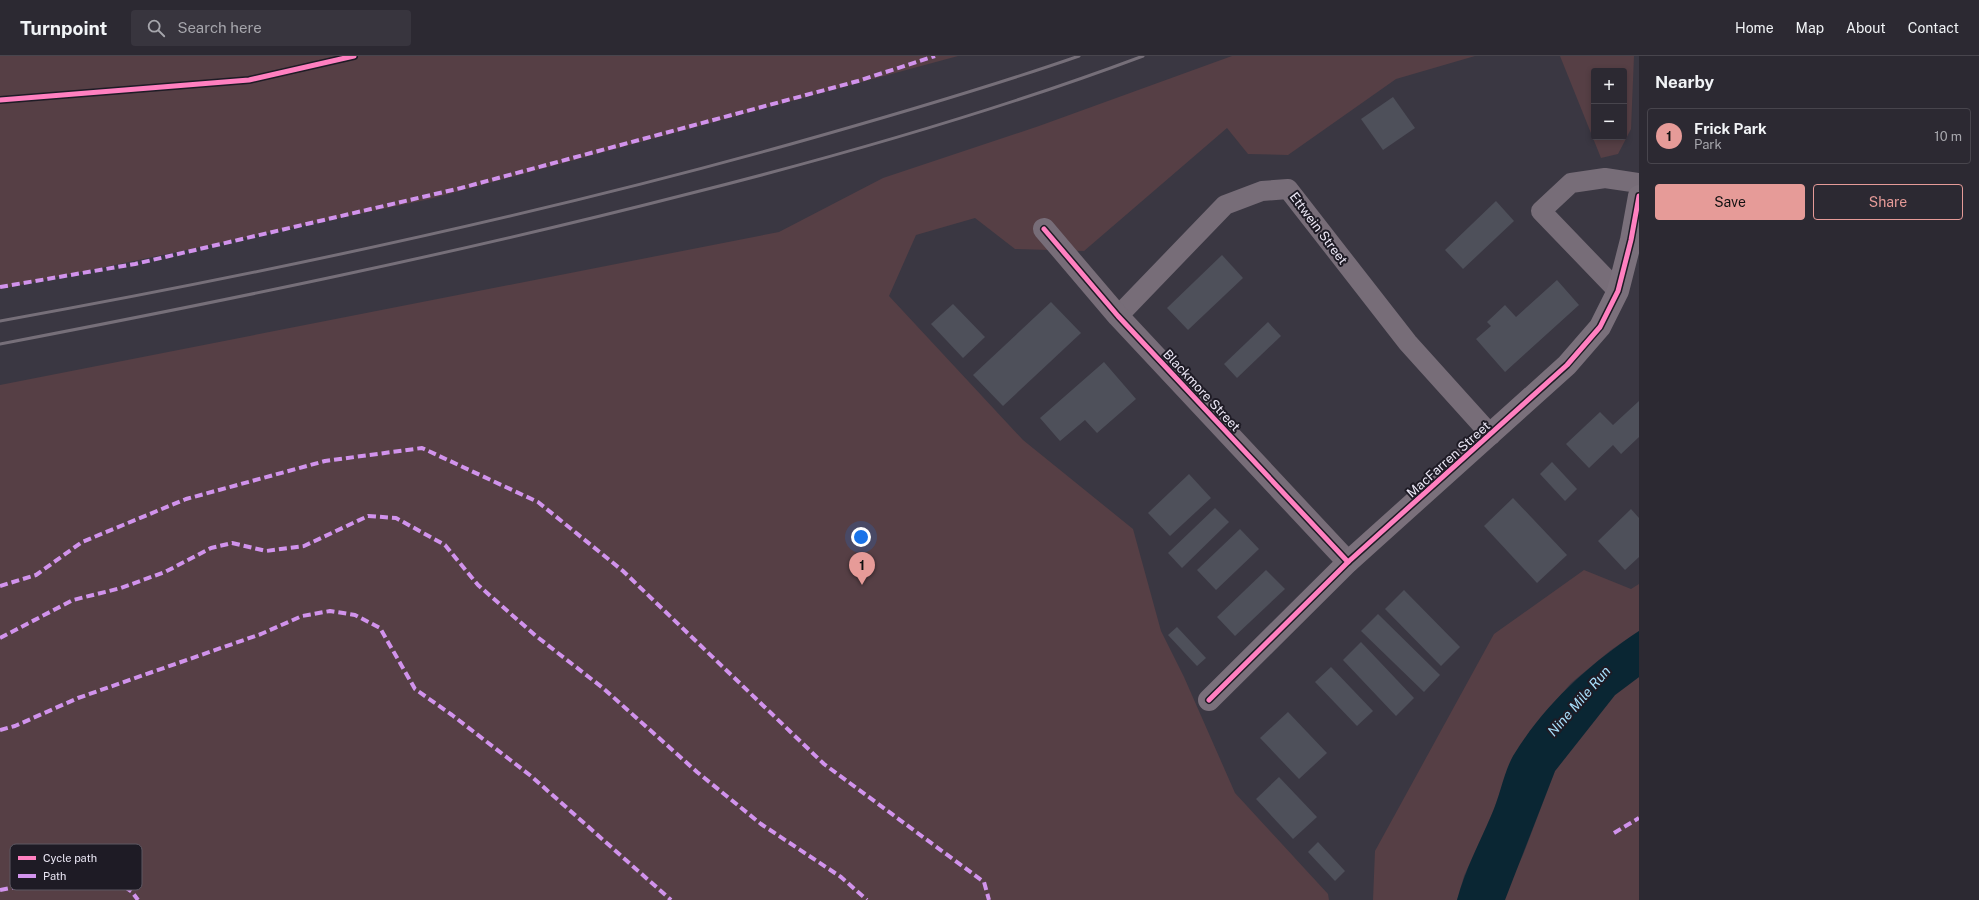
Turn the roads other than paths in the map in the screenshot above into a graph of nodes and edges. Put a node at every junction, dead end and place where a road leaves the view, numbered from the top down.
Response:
1 (1639, 183) edge
2 (1639, 196) edge
3 (1044, 229) dead end
4 (1618, 291) junction
5 (1118, 316) junction
6 (1491, 435) junction
7 (1348, 562) junction
8 (1209, 700) dead end

1 - 4 lane
2 - 4 street, MacFarren Street
3 - 5 street, Blackmore Street
4 - 6 street, MacFarren Street
5 - 6 lane, Ettwein Street
5 - 7 street, Blackmore Street
6 - 7 street, MacFarren Street
7 - 8 street, MacFarren Street

